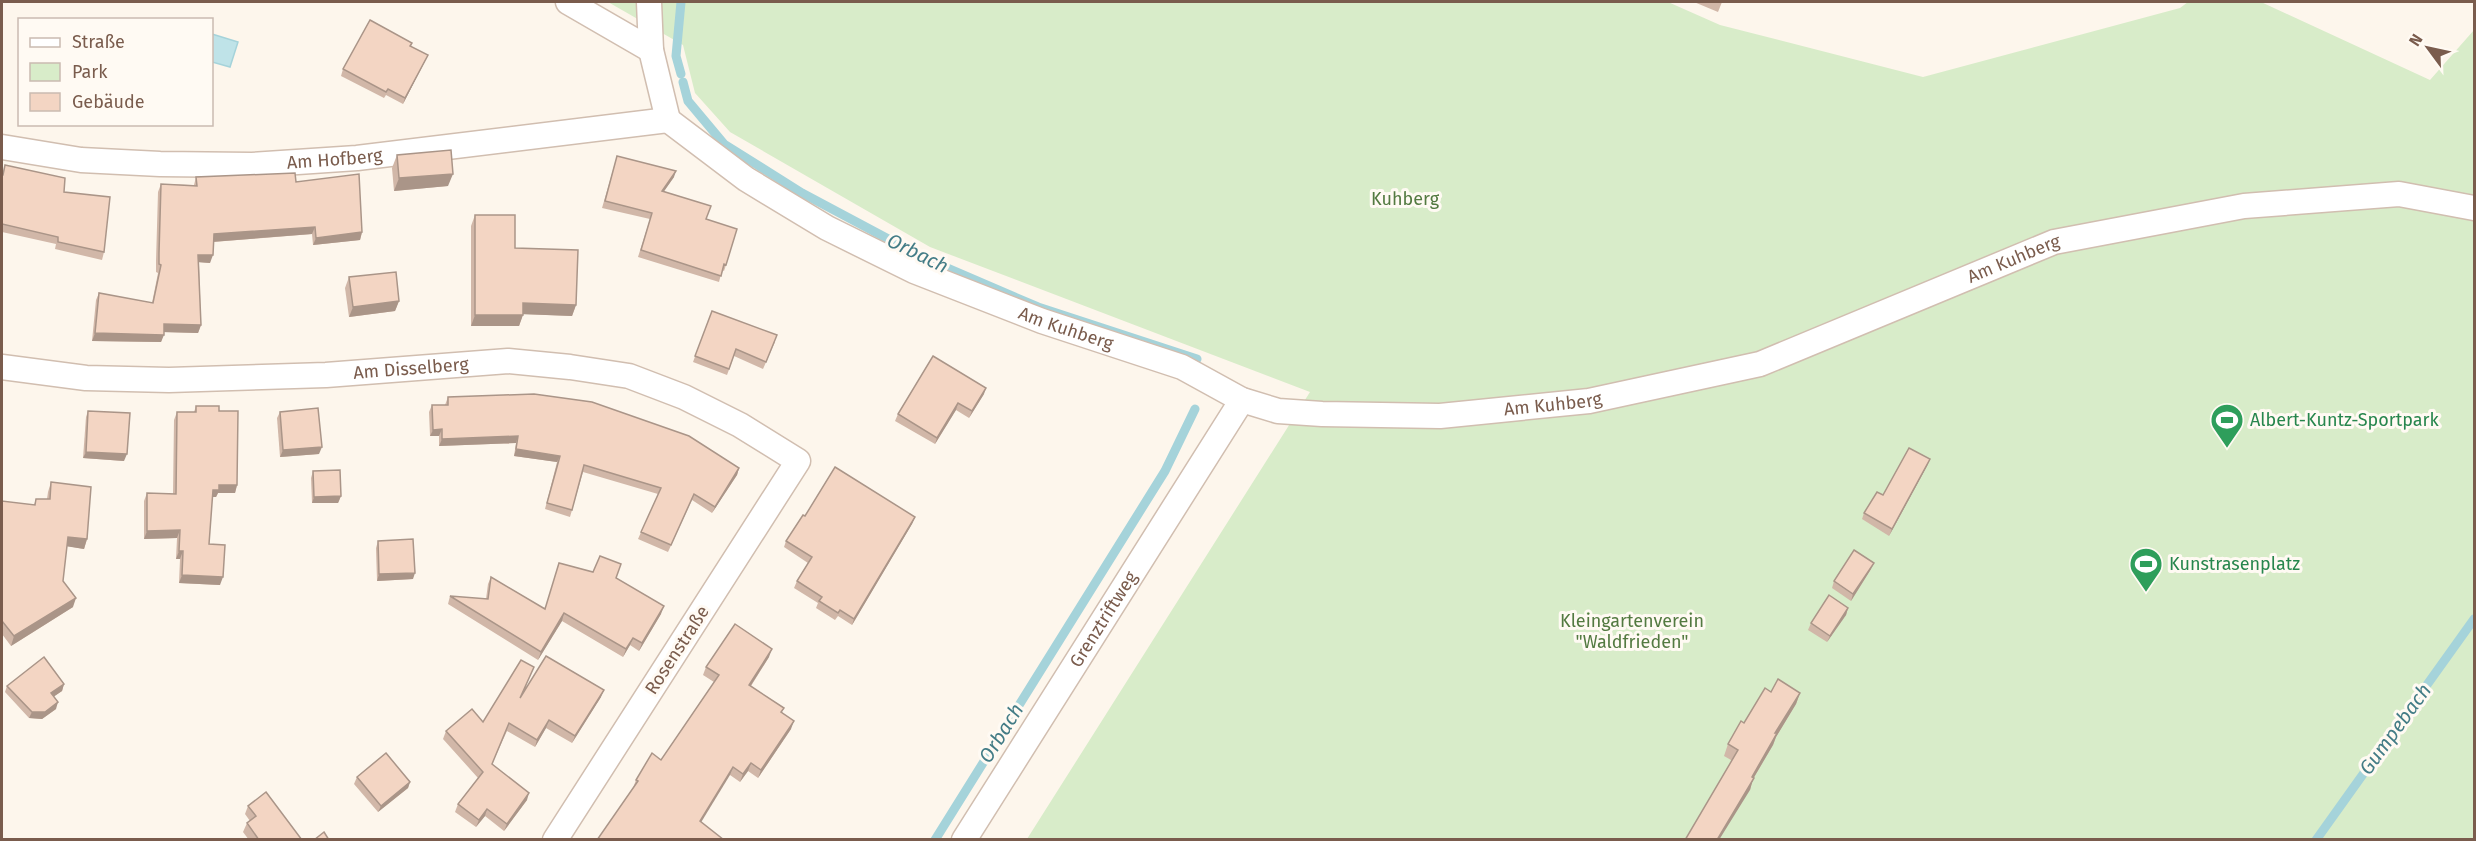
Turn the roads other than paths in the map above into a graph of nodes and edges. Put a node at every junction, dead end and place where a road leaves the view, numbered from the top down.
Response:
1 (568, 2) edge
2 (649, 2) edge
3 (651, 50) junction
4 (668, 120) junction
5 (2, 147) edge
6 (2475, 208) edge
7 (2, 367) edge
8 (1242, 400) junction
9 (798, 460) joint
10 (555, 840) edge
11 (964, 840) edge

1 - 3 street
2 - 3 street
3 - 4 street
4 - 5 street, Am Hofberg
4 - 8 street, Am Kuhberg
6 - 8 street, Am Kuhberg
7 - 9 street, Am Disselberg
8 - 11 street, Grenztriftweg
9 - 10 street, Rosenstraße

